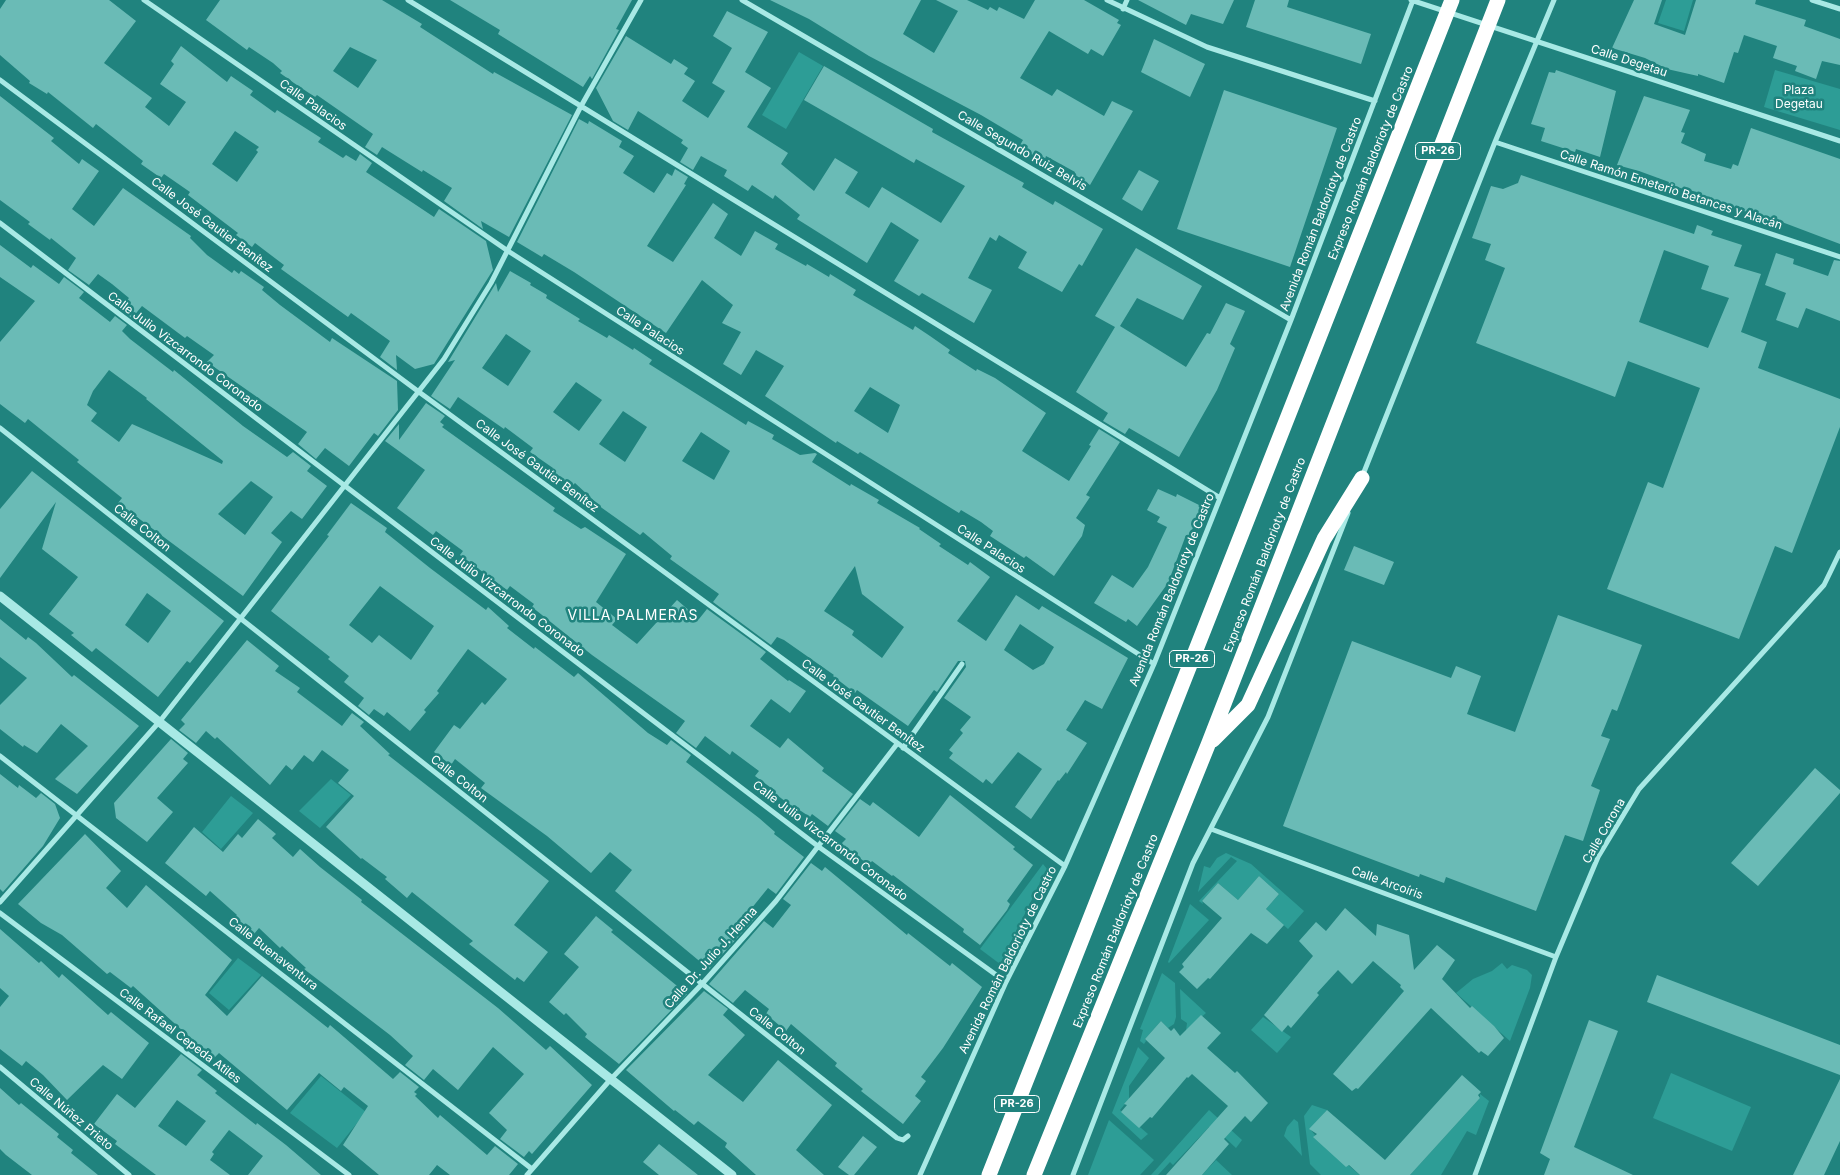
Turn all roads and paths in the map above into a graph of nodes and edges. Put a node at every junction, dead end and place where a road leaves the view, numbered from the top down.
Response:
1 (144, 0) edge
2 (408, 0) edge
3 (641, 0) edge
4 (742, 0) edge
5 (1107, 0) edge
6 (1127, 0) edge
7 (1412, 0) edge
8 (1452, 0) edge
9 (1498, 0) edge
10 (1554, 0) edge
11 (1812, 0) edge
12 (1123, 9) junction
13 (1840, 9) edge
14 (1538, 41) junction
15 (0, 80) edge
16 (1375, 101) junction
17 (580, 108) junction
18 (1840, 141) edge
19 (1495, 142) junction
20 (0, 223) edge
21 (508, 252) junction
22 (1840, 257) edge
23 (1291, 320) junction
24 (420, 392) junction
25 (0, 428) edge
26 (1362, 478) junction
27 (344, 486) junction
28 (1220, 498) junction
29 (1840, 552) edge
30 (0, 596) edge
31 (241, 619) junction
32 (962, 664) dead end
33 (1154, 664) junction
34 (160, 721) junction
35 (896, 744) junction
36 (1208, 745) junction
37 (904, 748) junction
38 (0, 756) edge
39 (78, 815) junction
40 (1211, 829) junction
41 (819, 847) junction
42 (1064, 866) junction
43 (0, 902) edge
44 (0, 913) edge
45 (1556, 957) junction
46 (1006, 982) junction
47 (702, 984) junction
48 (0, 1067) edge
49 (610, 1080) junction
50 (908, 1136) dead end
51 (532, 1169) junction
52 (129, 1175) edge
53 (349, 1175) edge
54 (527, 1175) edge
55 (732, 1175) edge
56 (920, 1175) edge
57 (990, 1175) edge
58 (1034, 1175) edge
59 (1073, 1175) edge
60 (1475, 1175) edge

1 - 21 street, Calle Palacios
2 - 17 street
3 - 17 street
4 - 23 street, Calle Segundo Ruiz Belvis
5 - 12 street
6 - 12 street
7 - 14 street, Calle Degetau
7 - 16 street, Avenida Román Baldorioty de Castro
8 - 57 highway, Expreso Román Baldorioty de Castro / PR-26
9 - 36 highway, Expreso Román Baldorioty de Castro / PR-26
10 - 14 street
11 - 13 street
12 - 16 street
14 - 18 street, Calle Degetau
14 - 19 street
15 - 24 street, Calle José Gautier Benítez
16 - 23 street, Avenida Román Baldorioty de Castro
17 - 21 street
17 - 28 street
19 - 22 street, Calle Ramón Emeterio Betances y Alacán
19 - 26 street
20 - 27 street, Calle Julio Vizcarrondo Coronado
21 - 24 street
21 - 33 street, Calle Palacios
23 - 28 street, Avenida Román Baldorioty de Castro
24 - 27 street
24 - 35 street, Calle José Gautier Benítez
25 - 31 street, Calle Colton
26 - 36 highway
26 - 40 street
27 - 31 street
27 - 41 street, Calle Julio Vizcarrondo Coronado
28 - 33 street, Avenida Román Baldorioty de Castro
29 - 45 street, Calle Corona
30 - 34 street
31 - 34 street
31 - 47 street, Calle Colton
32 - 37 street
33 - 42 street, Avenida Román Baldorioty de Castro
34 - 39 street
34 - 49 street
35 - 37 street, Calle José Gautier Benítez
35 - 41 street, Calle Dr. Julio J. Henna
36 - 58 highway, Expreso Román Baldorioty de Castro / PR-26
37 - 42 street, Calle José Gautier Benítez
38 - 39 street, Calle Buenaventura
39 - 43 street
39 - 51 street, Calle Buenaventura
40 - 45 street, Calle Arcoíris
40 - 59 street
41 - 46 street, Calle Julio Vizcarrondo Coronado
41 - 47 street, Calle Dr. Julio J. Henna
42 - 46 street, Avenida Román Baldorioty de Castro
44 - 53 street, Calle Rafael Cepeda Atiles
45 - 60 street, Calle Corona
46 - 56 street, Avenida Román Baldorioty de Castro
47 - 49 street, Calle Dr. Julio J. Henna
47 - 50 street, Calle Colton
48 - 52 street, Calle Núñez Prieto
49 - 51 street, Calle Dr. Julio J. Henna
49 - 55 street
51 - 54 street, Calle Dr. Julio J. Henna

